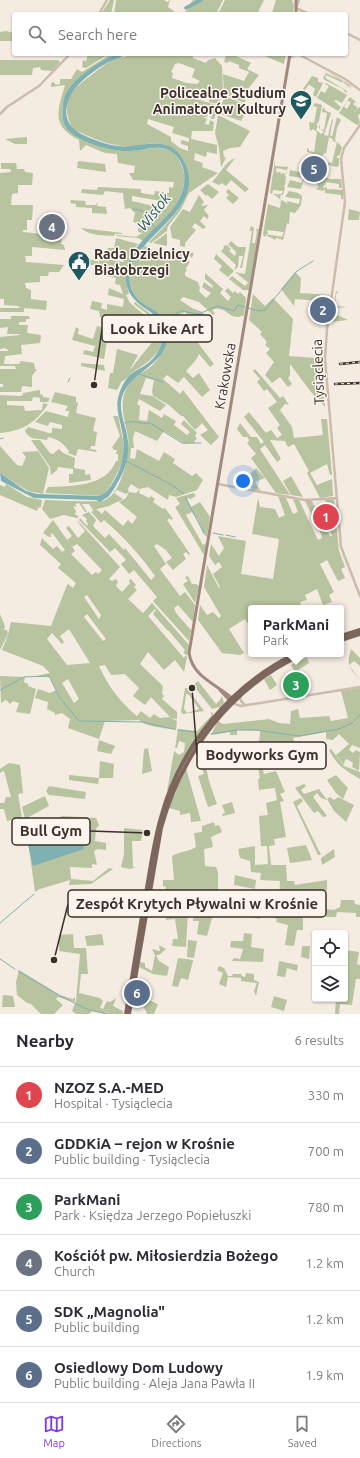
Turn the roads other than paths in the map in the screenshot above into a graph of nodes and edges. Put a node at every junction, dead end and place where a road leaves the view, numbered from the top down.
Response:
1 (107, 0) edge
2 (298, 0) edge
3 (296, 8) junction
4 (100, 12) edge
5 (296, 12) edge
6 (305, 12) edge
7 (348, 34) edge
8 (360, 40) edge
9 (68, 56) edge
10 (290, 56) edge
11 (294, 56) edge
12 (301, 56) edge
13 (289, 59) junction
14 (360, 90) edge
15 (0, 114) edge
16 (360, 125) edge
17 (218, 484) junction
18 (336, 498) junction
19 (360, 596) edge
20 (360, 630) edge
21 (360, 634) edge
22 (344, 635) edge
23 (344, 639) edge
24 (290, 657) edge
25 (298, 657) edge
26 (360, 687) edge
27 (241, 694) junction
28 (236, 695) junction
29 (227, 696) junction
30 (232, 700) junction
31 (246, 705) junction
32 (224, 706) junction
33 (127, 1014) edge

1 - 4 street
2 - 3 main road
3 - 5 main road
3 - 6 street
7 - 8 street
9 - 15 street
10 - 13 main road, Krakowska
11 - 13 street
12 - 14 street
13 - 17 main road, Krakowska
16 - 18 street, Tysiąclecia
17 - 18 street
17 - 29 main road, Krakowska
18 - 19 street, Tysiąclecia
20 - 22 main road
21 - 23 main road
24 - 28 main road
25 - 27 main road
26 - 31 street
27 - 30 main road
27 - 31 street
28 - 29 main road
28 - 30 main road
29 - 30 main road, Krakowska
29 - 32 main road
30 - 31 street
30 - 32 main road
30 - 33 main road
32 - 33 main road

